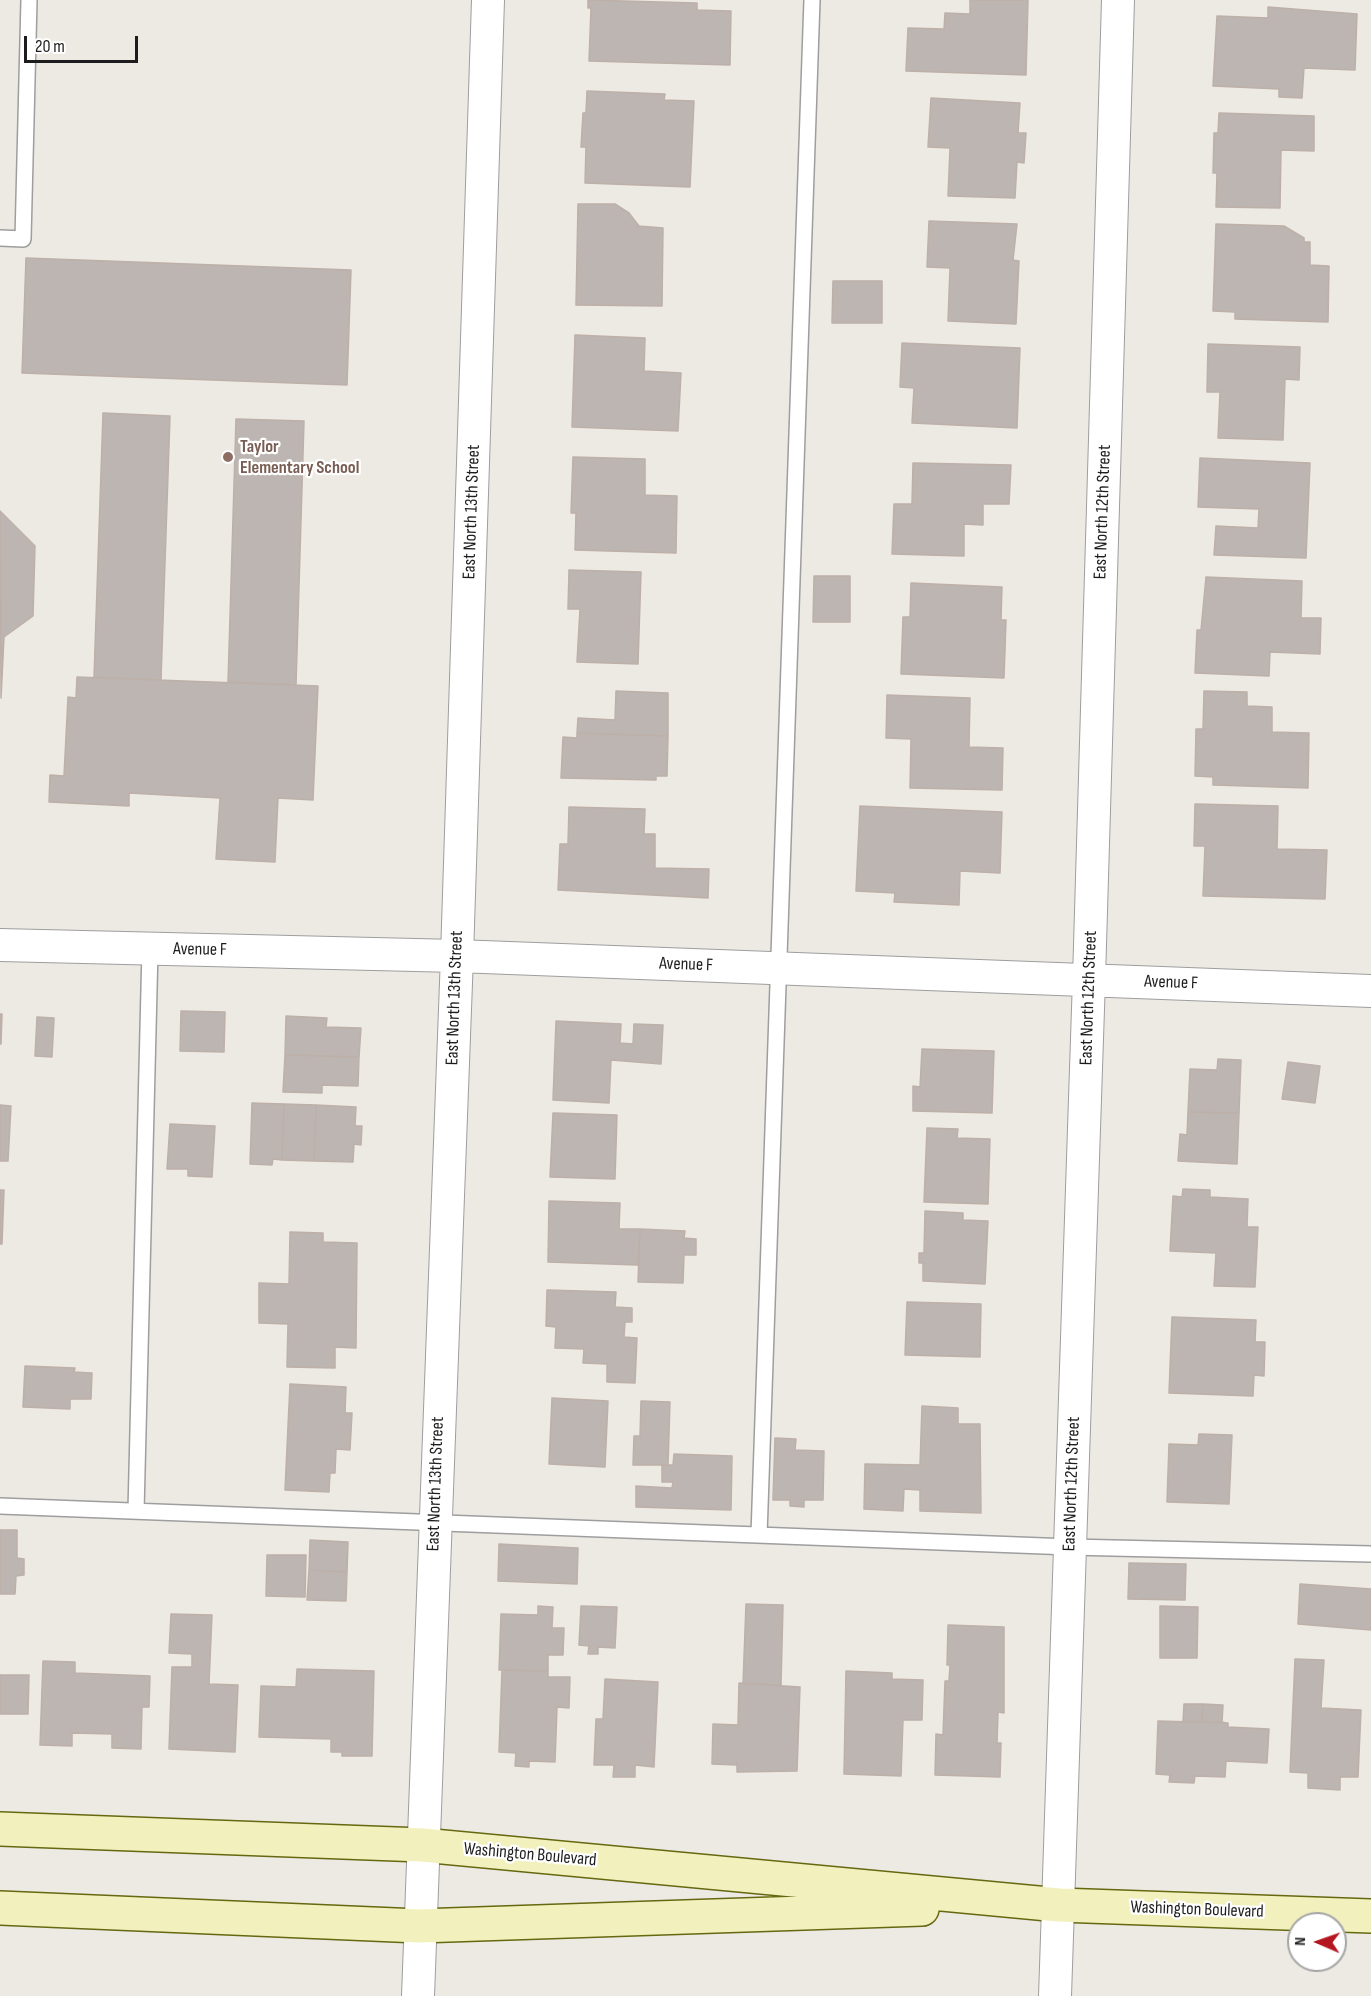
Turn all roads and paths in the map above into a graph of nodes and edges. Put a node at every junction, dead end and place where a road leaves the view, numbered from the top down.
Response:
1 (28, 0) edge
2 (488, 0) edge
3 (812, 0) edge
4 (1118, 0) edge
5 (0, 238) edge
6 (0, 945) edge
7 (150, 949) junction
8 (457, 956) junction
9 (779, 968) junction
10 (1089, 979) junction
11 (1371, 991) edge
12 (0, 1506) edge
13 (136, 1511) junction
14 (435, 1523) junction
15 (759, 1535) junction
16 (1070, 1547) junction
17 (1371, 1554) edge
18 (0, 1829) edge
19 (422, 1845) junction
20 (1059, 1905) junction
21 (0, 1908) edge
22 (1371, 1916) edge
23 (419, 1926) junction
24 (417, 1996) edge
25 (1055, 1996) edge

1 - 5 lane
2 - 8 street, East North 13th Street
3 - 9 lane
4 - 10 street, East North 12th Street
6 - 7 street, Avenue F
7 - 8 street, Avenue F
7 - 13 lane
8 - 9 street, Avenue F
8 - 14 street, East North 13th Street
9 - 10 street, Avenue F
9 - 15 lane
10 - 11 street, Avenue F
10 - 16 street, East North 12th Street
12 - 13 lane
13 - 14 lane
14 - 15 lane
14 - 19 street, East North 13th Street
15 - 16 lane
16 - 17 lane
16 - 20 street, East North 12th Street
18 - 19 street, Washington Boulevard
19 - 20 street, Washington Boulevard
19 - 23 street, East North 13th Street
20 - 22 street, Washington Boulevard
20 - 23 street, Washington Boulevard
20 - 25 street, East North 12th Street
21 - 23 street, Washington Boulevard
23 - 24 street, East North 13th Street

